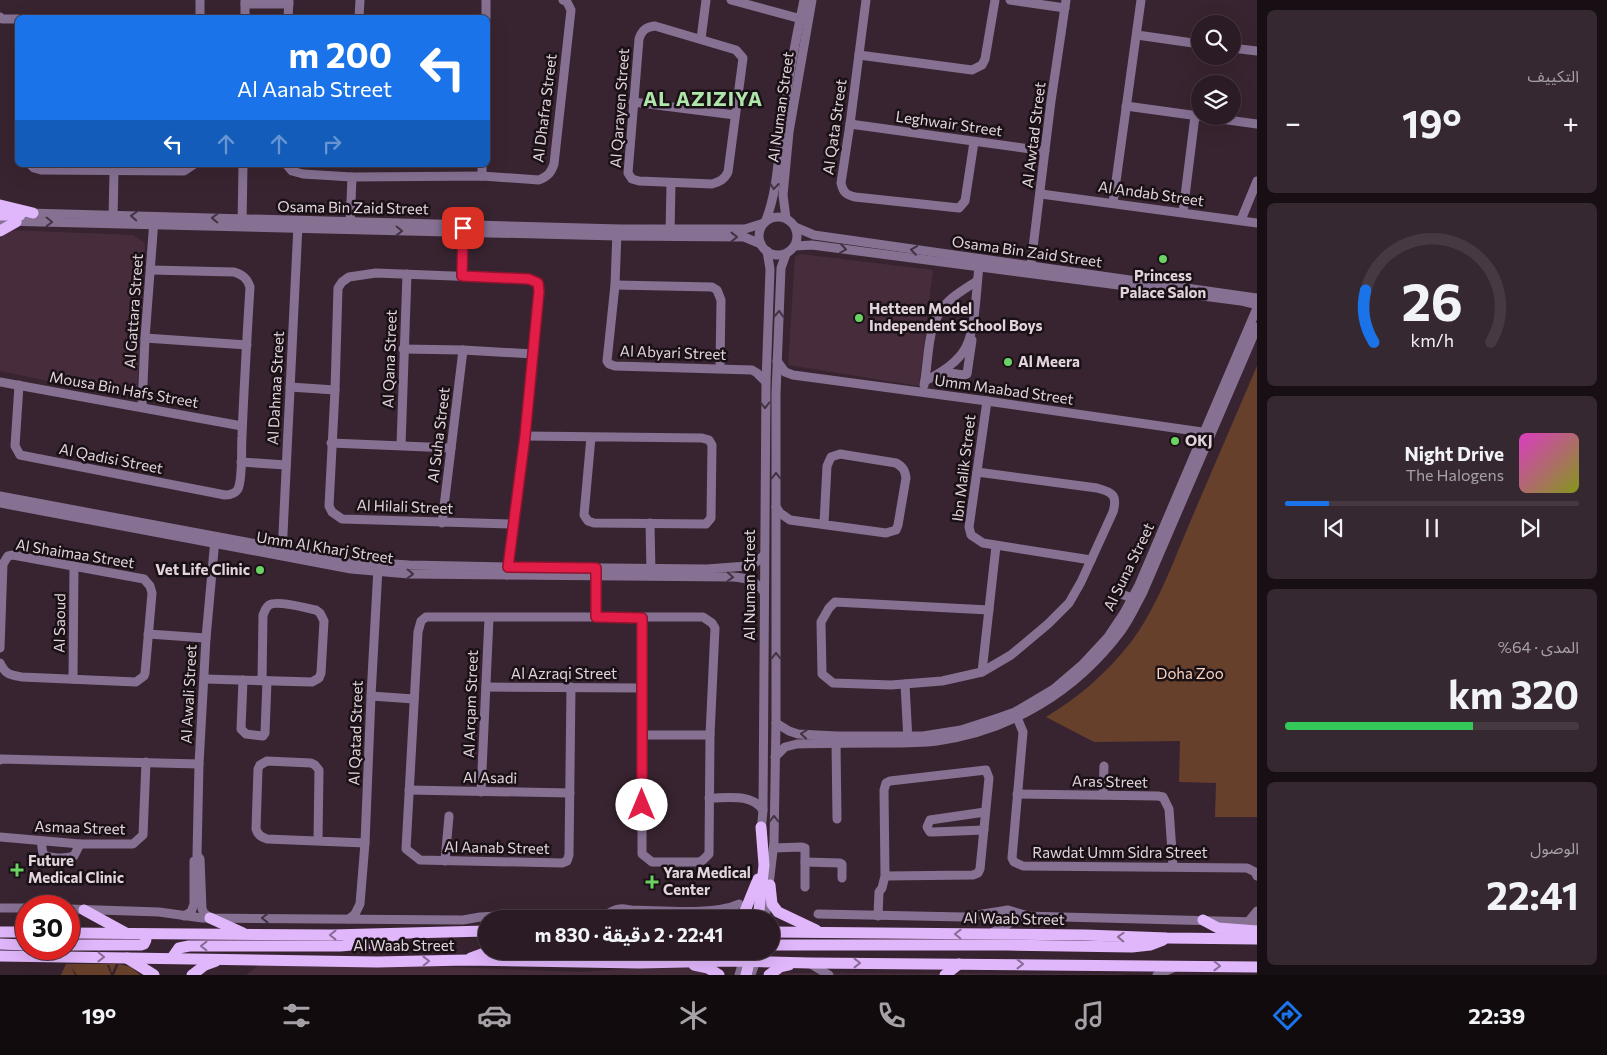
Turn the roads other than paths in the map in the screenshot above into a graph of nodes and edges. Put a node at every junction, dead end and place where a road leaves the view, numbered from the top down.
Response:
1 (200, 0) edge
2 (360, 0) edge
3 (486, 0) edge
4 (563, 0) edge
5 (706, 0) edge
6 (730, 0) edge
7 (804, 0) edge
8 (812, 0) edge
9 (866, 0) edge
10 (995, 0) edge
11 (1010, 0) edge
12 (1141, 0) edge
13 (245, 2) edge
14 (288, 2) edge
15 (1065, 4) edge
16 (200, 15) edge
17 (245, 15) edge
18 (288, 15) edge
19 (361, 15) edge
20 (486, 15) edge
21 (1, 19) edge
22 (15, 19) edge
23 (804, 20) junction
24 (1137, 35) junction
25 (700, 40) junction
26 (1191, 43) edge
27 (1241, 49) edge
28 (1257, 51) edge
29 (859, 56) junction
30 (632, 102) junction
31 (1126, 106) junction
32 (736, 115) junction
33 (1191, 115) edge
34 (1241, 122) edge
35 (850, 124) junction
36 (1257, 124) edge
37 (1194, 125) edge
38 (974, 142) junction
39 (1045, 151) junction
40 (33, 167) edge
41 (190, 167) edge
42 (243, 167) edge
43 (289, 167) edge
44 (482, 167) edge
45 (114, 171) junction
46 (482, 176) junction
47 (352, 177) junction
48 (1257, 182) edge
49 (671, 183) junction
50 (1041, 194) junction
51 (1113, 203) junction
52 (0, 205) edge
53 (1183, 212) junction
54 (30, 213) junction
55 (0, 214) edge
56 (786, 218) junction
57 (113, 219) junction
58 (1241, 220) junction
59 (0, 221) edge
60 (154, 221) junction
61 (16, 222) junction
62 (765, 222) junction
63 (1257, 222) edge
64 (242, 223) junction
65 (298, 224) junction
66 (350, 226) junction
67 (795, 227) junction
68 (463, 228) junction
69 (0, 231) edge
70 (617, 233) junction
71 (670, 233) junction
72 (761, 244) junction
73 (795, 246) junction
74 (767, 251) junction
75 (786, 254) junction
76 (979, 267) junction
77 (151, 270) junction
78 (1031, 270) junction
79 (406, 274) junction
80 (462, 276) junction
81 (977, 281) junction
82 (614, 285) junction
83 (1257, 298) edge
84 (1257, 307) edge
85 (1257, 327) edge
86 (971, 332) junction
87 (145, 338) junction
88 (246, 345) junction
89 (404, 349) junction
90 (463, 350) junction
91 (533, 354) junction
92 (766, 356) junction
93 (776, 360) junction
94 (720, 368) junction
95 (752, 370) junction
96 (942, 372) junction
97 (793, 375) junction
98 (925, 381) junction
99 (0, 382) edge
100 (766, 382) junction
101 (19, 385) junction
102 (290, 388) junction
103 (335, 390) junction
104 (923, 392) junction
105 (776, 393) junction
106 (986, 401) junction
107 (142, 407) junction
108 (242, 426) junction
109 (1208, 433) junction
110 (525, 436) junction
111 (591, 437) junction
112 (332, 443) junction
113 (401, 445) junction
114 (451, 448) junction
115 (241, 462) junction
116 (286, 465) junction
117 (977, 472) junction
118 (0, 496) edge
119 (0, 503) edge
120 (776, 507) junction
121 (790, 520) junction
122 (442, 523) junction
123 (650, 523) junction
124 (513, 524) junction
125 (824, 524) junction
126 (776, 536) junction
127 (215, 540) junction
128 (996, 546) junction
129 (282, 553) junction
130 (764, 555) junction
131 (1091, 560) junction
132 (74, 566) junction
133 (378, 568) junction
134 (508, 571) junction
135 (596, 572) junction
136 (651, 572) junction
137 (764, 592) junction
138 (1121, 594) dead end
139 (1132, 598) junction
140 (989, 610) junction
141 (596, 617) junction
142 (489, 618) junction
143 (642, 618) junction
144 (148, 634) junction
145 (206, 638) junction
146 (0, 648) edge
147 (0, 664) edge
148 (982, 672) junction
149 (204, 678) junction
150 (73, 679) junction
151 (242, 680) junction
152 (264, 681) junction
153 (905, 684) junction
154 (486, 688) junction
155 (571, 688) junction
156 (642, 688) junction
157 (371, 696) junction
158 (414, 699) junction
159 (1016, 715) junction
160 (776, 723) junction
161 (642, 735) junction
162 (710, 735) junction
163 (908, 739) junction
164 (836, 742) junction
165 (775, 756) junction
166 (0, 760) edge
167 (146, 762) junction
168 (199, 764) junction
169 (1104, 766) dead end
170 (763, 785) junction
171 (409, 790) junction
172 (481, 792) junction
173 (570, 793) junction
174 (1017, 794) junction
175 (1103, 795) junction
176 (709, 798) junction
177 (747, 798) junction
178 (763, 810) junction
179 (985, 812) junction
180 (449, 816) dead end
181 (837, 820) dead end
182 (761, 827) junction
183 (984, 830) junction
184 (0, 836) edge
185 (41, 841) junction
186 (318, 841) junction
187 (365, 843) junction
188 (80, 844) junction
189 (774, 848) junction
190 (197, 854) junction
191 (445, 861) junction
192 (805, 862) junction
193 (1173, 866) junction
194 (885, 876) junction
195 (1257, 876) edge
196 (842, 878) dead end
197 (758, 879) junction
198 (770, 885) junction
199 (805, 887) dead end
200 (360, 904) junction
201 (739, 904) dead end
202 (0, 908) edge
203 (15, 908) edge
204 (80, 910) edge
205 (84, 910) junction
206 (615, 910) edge
207 (630, 910) edge
208 (717, 910) edge
209 (745, 910) edge
210 (754, 910) edge
211 (759, 910) edge
212 (766, 910) edge
213 (998, 911) junction
214 (1257, 911) edge
215 (818, 914) dead end
216 (184, 916) junction
217 (881, 916) junction
218 (1027, 916) junction
219 (478, 917) edge
220 (210, 918) junction
221 (349, 919) junction
222 (367, 919) junction
223 (1203, 920) junction
224 (1010, 922) junction
225 (1252, 922) edge
226 (478, 931) edge
227 (0, 932) edge
228 (15, 932) edge
229 (780, 932) edge
230 (820, 932) junction
231 (1257, 932) edge
232 (80, 933) edge
233 (409, 933) junction
234 (128, 934) junction
235 (144, 934) junction
236 (159, 934) junction
237 (985, 934) junction
238 (247, 935) junction
239 (1167, 938) junction
240 (1257, 939) edge
241 (0, 944) edge
242 (15, 944) edge
243 (80, 945) edge
244 (780, 945) edge
245 (1006, 945) junction
246 (178, 955) junction
247 (0, 956) edge
248 (478, 956) edge
249 (126, 957) junction
250 (226, 959) junction
251 (467, 960) junction
252 (694, 960) edge
253 (748, 960) edge
254 (750, 960) edge
255 (751, 960) edge
256 (776, 960) edge
257 (682, 961) junction
258 (786, 962) junction
259 (809, 963) junction
260 (959, 964) junction
261 (1184, 965) junction
262 (1257, 966) edge
263 (154, 975) edge
264 (192, 975) edge
265 (719, 975) edge
266 (739, 975) edge
267 (746, 975) edge
268 (751, 975) edge
269 (769, 975) edge
270 (829, 975) edge
271 (945, 975) edge
272 (1157, 975) edge

1 - 16 street
2 - 19 street
3 - 20 street
4 - 46 street, Al Dhafra Street
5 - 25 street
6 - 23 street
7 - 23 street, Al Numan Street
8 - 23 street, Al Numan Street
9 - 29 street, Al Qata Street
10 - 29 street
11 - 15 street
12 - 24 street
13 - 14 street
13 - 17 street
14 - 18 street
15 - 39 street, Al Awtad Street
21 - 22 street
23 - 56 street, Al Numan Street
23 -> 62 street, Al Numan Street
24 - 26 street
24 - 31 street
25 - 30 street, Al Qarayen Street
25 - 32 street, Al Qarayen Street
27 - 28 street
29 - 35 street, Al Qata Street
30 - 32 street
30 - 49 street, Al Qarayen Street
31 - 33 street
31 - 51 street
32 - 49 street, Al Qarayen Street
34 - 36 street
35 - 38 street, Leghwair Street
35 - 38 street, Al Qata Street
37 - 53 street
38 - 39 street, Leghwair Street
39 - 50 street, Al Awtad Street
40 - 45 street
41 - 45 street
42 - 64 street
43 - 47 street, Al Dhafra Street
44 - 46 street
45 - 57 street
46 - 47 street, Al Dhafra Street
47 - 66 street
48 - 58 street
49 - 71 street
50 - 51 street, Al Andab Street
50 - 78 street, Al Awtad Street
51 - 53 street, Al Andab Street
52 - 54 main road
53 - 58 street, Al Andab Street
54 - 55 main road
54 - 57 street, Osama Bin Zaid Street
56 - 62 street
56 - 67 street
57 - 60 street, Osama Bin Zaid Street
61 -> 57 street, Osama Bin Zaid Street
58 - 63 street, Al Andab Street
59 - 61 street, Osama Bin Zaid Street
60 - 64 street, Osama Bin Zaid Street
60 - 77 street, Al Gattara Street
61 - 69 main road
62 - 71 street, Osama Bin Zaid Street
62 - 72 street
64 - 65 street, Osama Bin Zaid Street
65 - 66 street, Osama Bin Zaid Street
65 - 102 street, Al Dahnaa Street
66 - 68 street, Osama Bin Zaid Street
67 - 73 street
78 -> 67 street, Osama Bin Zaid Street
68 - 70 street, Osama Bin Zaid Street
68 - 80 street
70 - 71 street, Osama Bin Zaid Street
70 - 82 street, Al Abyari Street
71 -> 72 street, Osama Bin Zaid Street
72 - 74 street
73 - 75 street
73 -> 76 street, Osama Bin Zaid Street
74 - 75 street
74 - 92 street, Al Numan Street
93 -> 75 street, Al Numan Street
76 - 78 street, Osama Bin Zaid Street
76 - 81 street
77 - 87 street, Al Gattara Street
77 - 88 street, Al Qadisi Street
78 - 83 street, Osama Bin Zaid Street
78 - 84 street, Osama Bin Zaid Street
79 - 80 street, Al Hilali Street
79 - 89 street, Al Qana Street
79 - 103 street, Al Hilali Street
80 - 91 street, Al Hilali Street
81 - 86 street
81 - 98 street
82 - 94 street
82 - 94 street, Al Abyari Street
84 - 109 street, Al Suna Street
85 - 109 street, Al Suna Street
86 - 96 street
86 - 96 street
87 - 88 street
87 - 107 street, Al Gattara Street
88 - 108 street, Al Qadisi Street
89 - 90 street
89 - 113 street, Al Qana Street
90 - 91 street
90 - 114 street, Al Suha Street
91 - 110 street, Al Hilali Street
92 - 95 street
92 - 100 street, Al Numan Street
93 - 97 street
93 - 105 street, Al Numan Street
94 - 95 street, Al Abyari Street
95 - 100 street
96 - 98 street
97 - 104 street, Umm Maabad Street
97 - 105 street
98 - 104 street
99 - 101 street, Mousa Bin Hafs Street
100 -> 130 street, Al Numan Street
101 - 107 street, Mousa Bin Hafs Street
101 - 115 street, Al Qadisi Street
102 - 103 street
102 - 116 street, Al Dahnaa Street
103 - 112 street, Al Hilali Street
104 - 106 street, Umm Maabad Street
120 -> 105 street, Al Numan Street
106 - 109 street, Umm Maabad Street
106 - 117 street, Ibn Malik Street
107 - 108 street, Mousa Bin Hafs Street
108 - 115 street, Al Qadisi Street
109 - 139 street, Al Suna Street
109 - 159 street, Al Suna Street
110 - 111 street
110 - 124 street, Al Hilali Street
111 - 123 street
111 - 123 street
112 - 113 street
112 - 122 street, Al Hilali Street
113 - 114 street
114 - 122 street, Al Suha Street
115 - 116 street
116 - 129 street, Al Dahnaa Street
117 - 128 street, Ibn Malik Street
117 - 131 street
118 - 127 street, Umm Al Kharj Street
119 - 127 street, Umm Al Kharj Street
120 - 121 street
120 - 126 street, Al Numan Street
121 - 125 street
121 - 126 street
122 - 124 street, Al Hilali Street
123 - 136 street
124 - 134 street, Al Hilali Street
125 - 125 street
160 -> 126 street, Al Numan Street
127 - 129 street, Umm Al Kharj Street
127 - 145 street, Al Awali Street
128 - 131 street, Ibn Malik Street
128 - 140 street
129 - 133 street, Umm Al Kharj Street
130 - 136 street, Umm Al Kharj Street
130 - 137 street, Al Numan Street
131 - 148 street
132 - 144 street, Al Shaimaa Street
132 - 146 street, Al Shaimaa Street
132 - 150 street, Al Saoud
133 - 134 street, Umm Al Kharj Street
133 - 157 street, Al Qatad Street
134 - 135 street, Umm Al Kharj Street
135 - 136 street, Umm Al Kharj Street
135 - 141 street
136 -> 137 street, Umm Al Kharj Street
137 - 170 street, Al Numan Street
138 - 139 street
139 - 159 street, Al Suna Street
140 - 148 street
140 - 153 street
141 - 142 street, Al Aanab Street
141 - 143 street, Al Aanab Street
142 - 154 street, Al Arqam Street
142 - 158 street, Al Aanab Street
143 - 156 street, Al Aanab Street
143 - 162 street, Al Aanab Street
144 - 145 street
144 - 150 street, Al Shaimaa Street
145 - 149 street, Al Awali Street
147 - 150 street, Al Shaimaa Street
148 - 153 street
149 - 151 street
149 - 168 street, Al Awali Street
151 - 152 street
151 - 152 street
152 - 152 street
153 - 163 street
154 - 155 street, Al Azraqi Street
154 - 172 street, Al Arqam Street
155 - 156 street, Al Azraqi Street
155 - 173 street, Al Aanab Street
156 - 161 street, Al Aanab Street
157 - 158 street
157 - 187 street, Al Qatad Street
158 - 171 street, Al Aanab Street
159 - 163 street, Al Suna Street
159 - 174 street, Rawdat Umm Sidra Street
163 -> 160 street, Al Suna Street
160 - 165 street, Al Numan Street
161 - 162 street
161 - 176 street, Al Aanab Street
162 - 176 street, Al Aanab Street
163 - 164 street, Al Suna Street
164 - 165 street, Al Suna Street
164 - 181 street
189 -> 165 street, Al Numan Street
166 - 167 street
167 - 168 street
167 - 188 street, Asmaa Street
168 - 190 street, Al Awali Street
169 - 175 street
170 - 177 street
170 - 178 street, Al Numan Street
171 - 172 street, Al Asadi
171 - 191 street, Al Aanab Street
172 - 173 street, Al Asadi
173 - 191 street, Al Aanab Street
174 - 175 street, Aras Street
174 - 193 street, Rawdat Umm Sidra Street
175 - 193 street, Aras Street
176 - 177 street
177 - 178 street
178 - 182 street, Al Numan Street
179 - 183 street
179 - 183 street
179 - 194 street
180 - 191 street
182 - 197 street, Al Numan Street
182 - 211 main road
183 - 194 street
184 - 185 street, Asmaa Street
185 - 188 street, Asmaa Street
185 - 188 street
186 - 186 street
186 - 187 street
187 - 200 street, Al Qatad Street
189 - 192 street
189 - 198 street, Al Numan Street
190 - 216 street, Al Awali Street
190 - 220 street, Al Awali Street
192 - 196 street
192 - 199 street
193 - 195 street, Rawdat Umm Sidra Street
194 - 217 street
197 - 209 main road
197 - 210 street, Al Numan Street
198 - 212 street, Al Numan Street
198 - 230 main road
200 - 221 street
200 - 222 street, Al Qatad Street
201 - 208 street
202 - 203 street
204 - 205 street, Al Waab Street
205 - 216 street, Al Waab Street
205 - 234 main road
206 - 207 street
213 - 217 street
213 - 218 street
213 - 224 street
214 - 225 street
215 - 217 street
216 - 220 street, Al Waab Street
218 - 223 street
218 - 224 street
219 - 222 street, Al Waab Street
221 -> 220 street, Al Waab Street
220 - 238 main road
221 - 222 street, Al Waab Street
223 - 225 street
223 - 231 main road
224 - 237 street
226 - 233 main road, Al Waab Street
227 - 228 main road
229 - 230 main road, Al Waab Street
237 -> 230 main road, Al Waab Street
232 - 234 main road, Al Waab Street
233 -> 238 main road, Al Waab Street
233 -> 246 main road
234 - 235 main road, Al Waab Street
235 - 236 main road, Al Waab Street
235 - 243 main road
236 - 238 main road, Al Waab Street
236 - 246 main road
239 -> 237 main road, Al Waab Street
239 - 240 main road, Al Waab Street
239 - 245 main road
241 - 242 main road
244 - 245 main road
245 - 258 main road
246 - 249 main road, Al Waab Street
246 - 250 main road, Al Waab Street
247 -> 249 main road, Al Waab Street
248 - 251 main road
249 - 263 main road
250 -> 251 main road, Al Waab Street
250 - 264 main road
251 - 257 main road, Al Waab Street
252 - 257 main road, Al Waab Street
253 - 266 street
254 - 267 main road
255 - 268 street
256 - 258 main road, Al Waab Street
257 - 265 main road
258 - 259 main road, Al Waab Street
259 -> 260 main road, Al Waab Street
259 - 269 main road
259 - 270 street, Al Waab Street
260 -> 261 main road, Al Waab Street
260 - 271 main road
261 -> 262 main road, Al Waab Street
261 - 272 street, Al Waab Street

